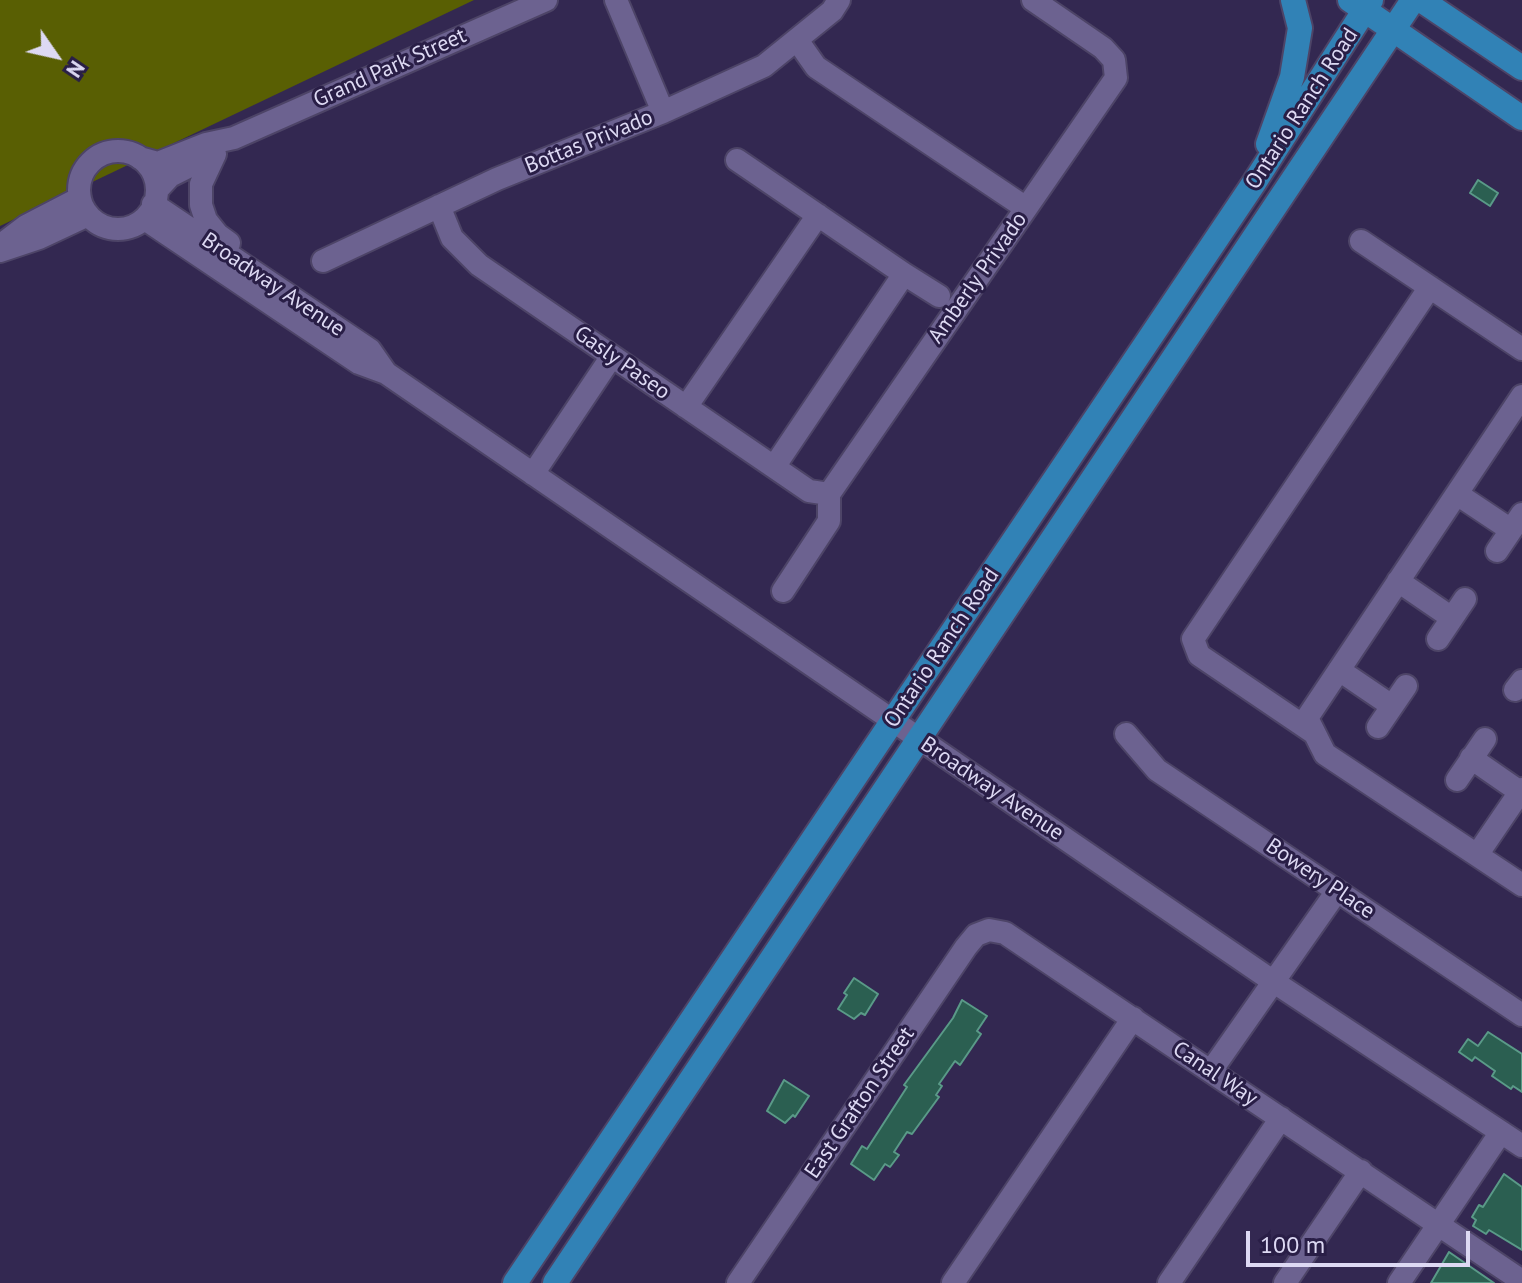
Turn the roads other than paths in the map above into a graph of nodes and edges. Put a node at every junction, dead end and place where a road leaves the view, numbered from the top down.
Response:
1 (546, 0) edge
2 (616, 0) edge
3 (839, 0) edge
4 (1033, 0) edge
5 (1293, 0) edge
6 (1413, 0) edge
7 (1421, 0) edge
8 (1362, 3) edge
9 (1395, 29) junction
10 (797, 40) junction
11 (1522, 68) edge
12 (663, 112) junction
13 (1522, 118) edge
14 (234, 138) junction
15 (215, 154) junction
16 (140, 158) junction
17 (737, 160) dead end
18 (1254, 183) junction
19 (152, 204) junction
20 (439, 206) junction
21 (84, 207) junction
22 (1026, 208) junction
23 (818, 215) junction
24 (1361, 241) dead end
25 (0, 249) edge
26 (323, 261) dead end
27 (904, 274) junction
28 (1430, 287) junction
29 (939, 296) dead end
30 (1522, 349) edge
31 (370, 350) junction
32 (612, 356) junction
33 (386, 373) junction
34 (1520, 403) edge
35 (686, 407) junction
36 (774, 467) junction
37 (533, 474) junction
38 (829, 494) junction
39 (1457, 494) junction
40 (1030, 517) junction
41 (1517, 522) edge
42 (1497, 551) dead end
43 (1398, 581) junction
44 (783, 591) dead end
45 (1438, 639) dead end
46 (1339, 670) junction
47 (1406, 686) dead end
48 (1392, 706) junction
49 (893, 721) junction
50 (1378, 727) dead end
51 (1126, 734) dead end
52 (1315, 734) junction
53 (919, 738) junction
54 (1485, 739) dead end
55 (1471, 758) junction
56 (1457, 780) dead end
57 (1521, 790) edge
58 (1477, 855) junction
59 (1522, 885) edge
60 (1337, 891) junction
61 (989, 930) joint
62 (788, 933) junction
63 (1274, 982) junction
64 (1522, 1014) edge
65 (1133, 1018) junction
66 (1211, 1071) junction
67 (1281, 1118) junction
68 (1501, 1132) junction
69 (1522, 1146) edge
70 (1361, 1171) junction
71 (1439, 1224) junction
72 (1519, 1279) edge
73 (515, 1283) edge
74 (555, 1283) edge
75 (738, 1283) edge
76 (953, 1283) edge
77 (1169, 1283) edge
78 (1285, 1283) edge
79 (1399, 1283) edge

1 - 14 street, Grand Park Street
2 - 12 street
3 - 10 street, Bottas Privado
4 - 22 street, Amberly Privado
5 - 18 main road
6 - 9 main road, Ontario Ranch Road
7 - 11 main road
8 - 9 main road
8 - 18 main road, Ontario Ranch Road
9 - 13 main road
9 - 53 main road, Ontario Ranch Road
10 - 12 street, Bottas Privado
10 - 22 street
12 - 20 street, Bottas Privado
14 - 15 street, Grand Park Street
14 - 16 street, Grand Park Street
15 - 19 street, Grand Park Street
15 - 31 street
16 - 19 street
16 - 21 street
17 - 23 street
18 - 40 main road, Ontario Ranch Road
19 - 21 street
19 - 31 street, Broadway Avenue
19 - 33 street, Broadway Avenue
20 - 26 street, Bottas Privado
20 - 32 street, Gasly Paseo
21 - 25 street
22 - 38 street, Amberly Privado
23 - 27 street
23 - 35 street
24 - 28 street
27 - 29 street
27 - 36 street
28 - 30 street
28 - 52 street
31 - 33 street, Broadway Avenue
32 - 35 street, Gasly Paseo
32 - 37 street
33 - 37 street, Broadway Avenue
34 - 39 street
35 - 36 street, Gasly Paseo
36 - 38 street, Gasly Paseo
37 - 49 street, Broadway Avenue
38 - 44 street
39 - 41 street
39 - 43 street
40 - 49 main road, Ontario Ranch Road
40 - 53 main road
41 - 42 street
43 - 45 street
43 - 46 street
46 - 48 street
46 - 52 street
47 - 48 street
48 - 50 street
49 - 53 street, Broadway Avenue
49 - 62 main road
49 - 73 main road, Ontario Ranch Road
51 - 60 street, Bowery Place
52 - 58 street
53 - 62 main road, Ontario Ranch Road
53 - 63 street, Broadway Avenue
54 - 55 street
55 - 56 street
55 - 57 street
57 - 58 street
58 - 59 street
60 - 63 street
60 - 64 street, Bowery Place
61 - 65 street, Canal Way
61 - 75 street, East Grafton Street
62 - 74 main road, Ontario Ranch Road
63 - 66 street
63 - 68 street, Broadway Avenue
65 - 66 street, Canal Way
65 - 76 street
66 - 67 street, Canal Way
67 - 70 street, Canal Way
67 - 77 street
68 - 69 street, Broadway Avenue
68 - 71 street
70 - 71 street, Canal Way
70 - 78 street
71 - 72 street, Canal Way
71 - 79 street

